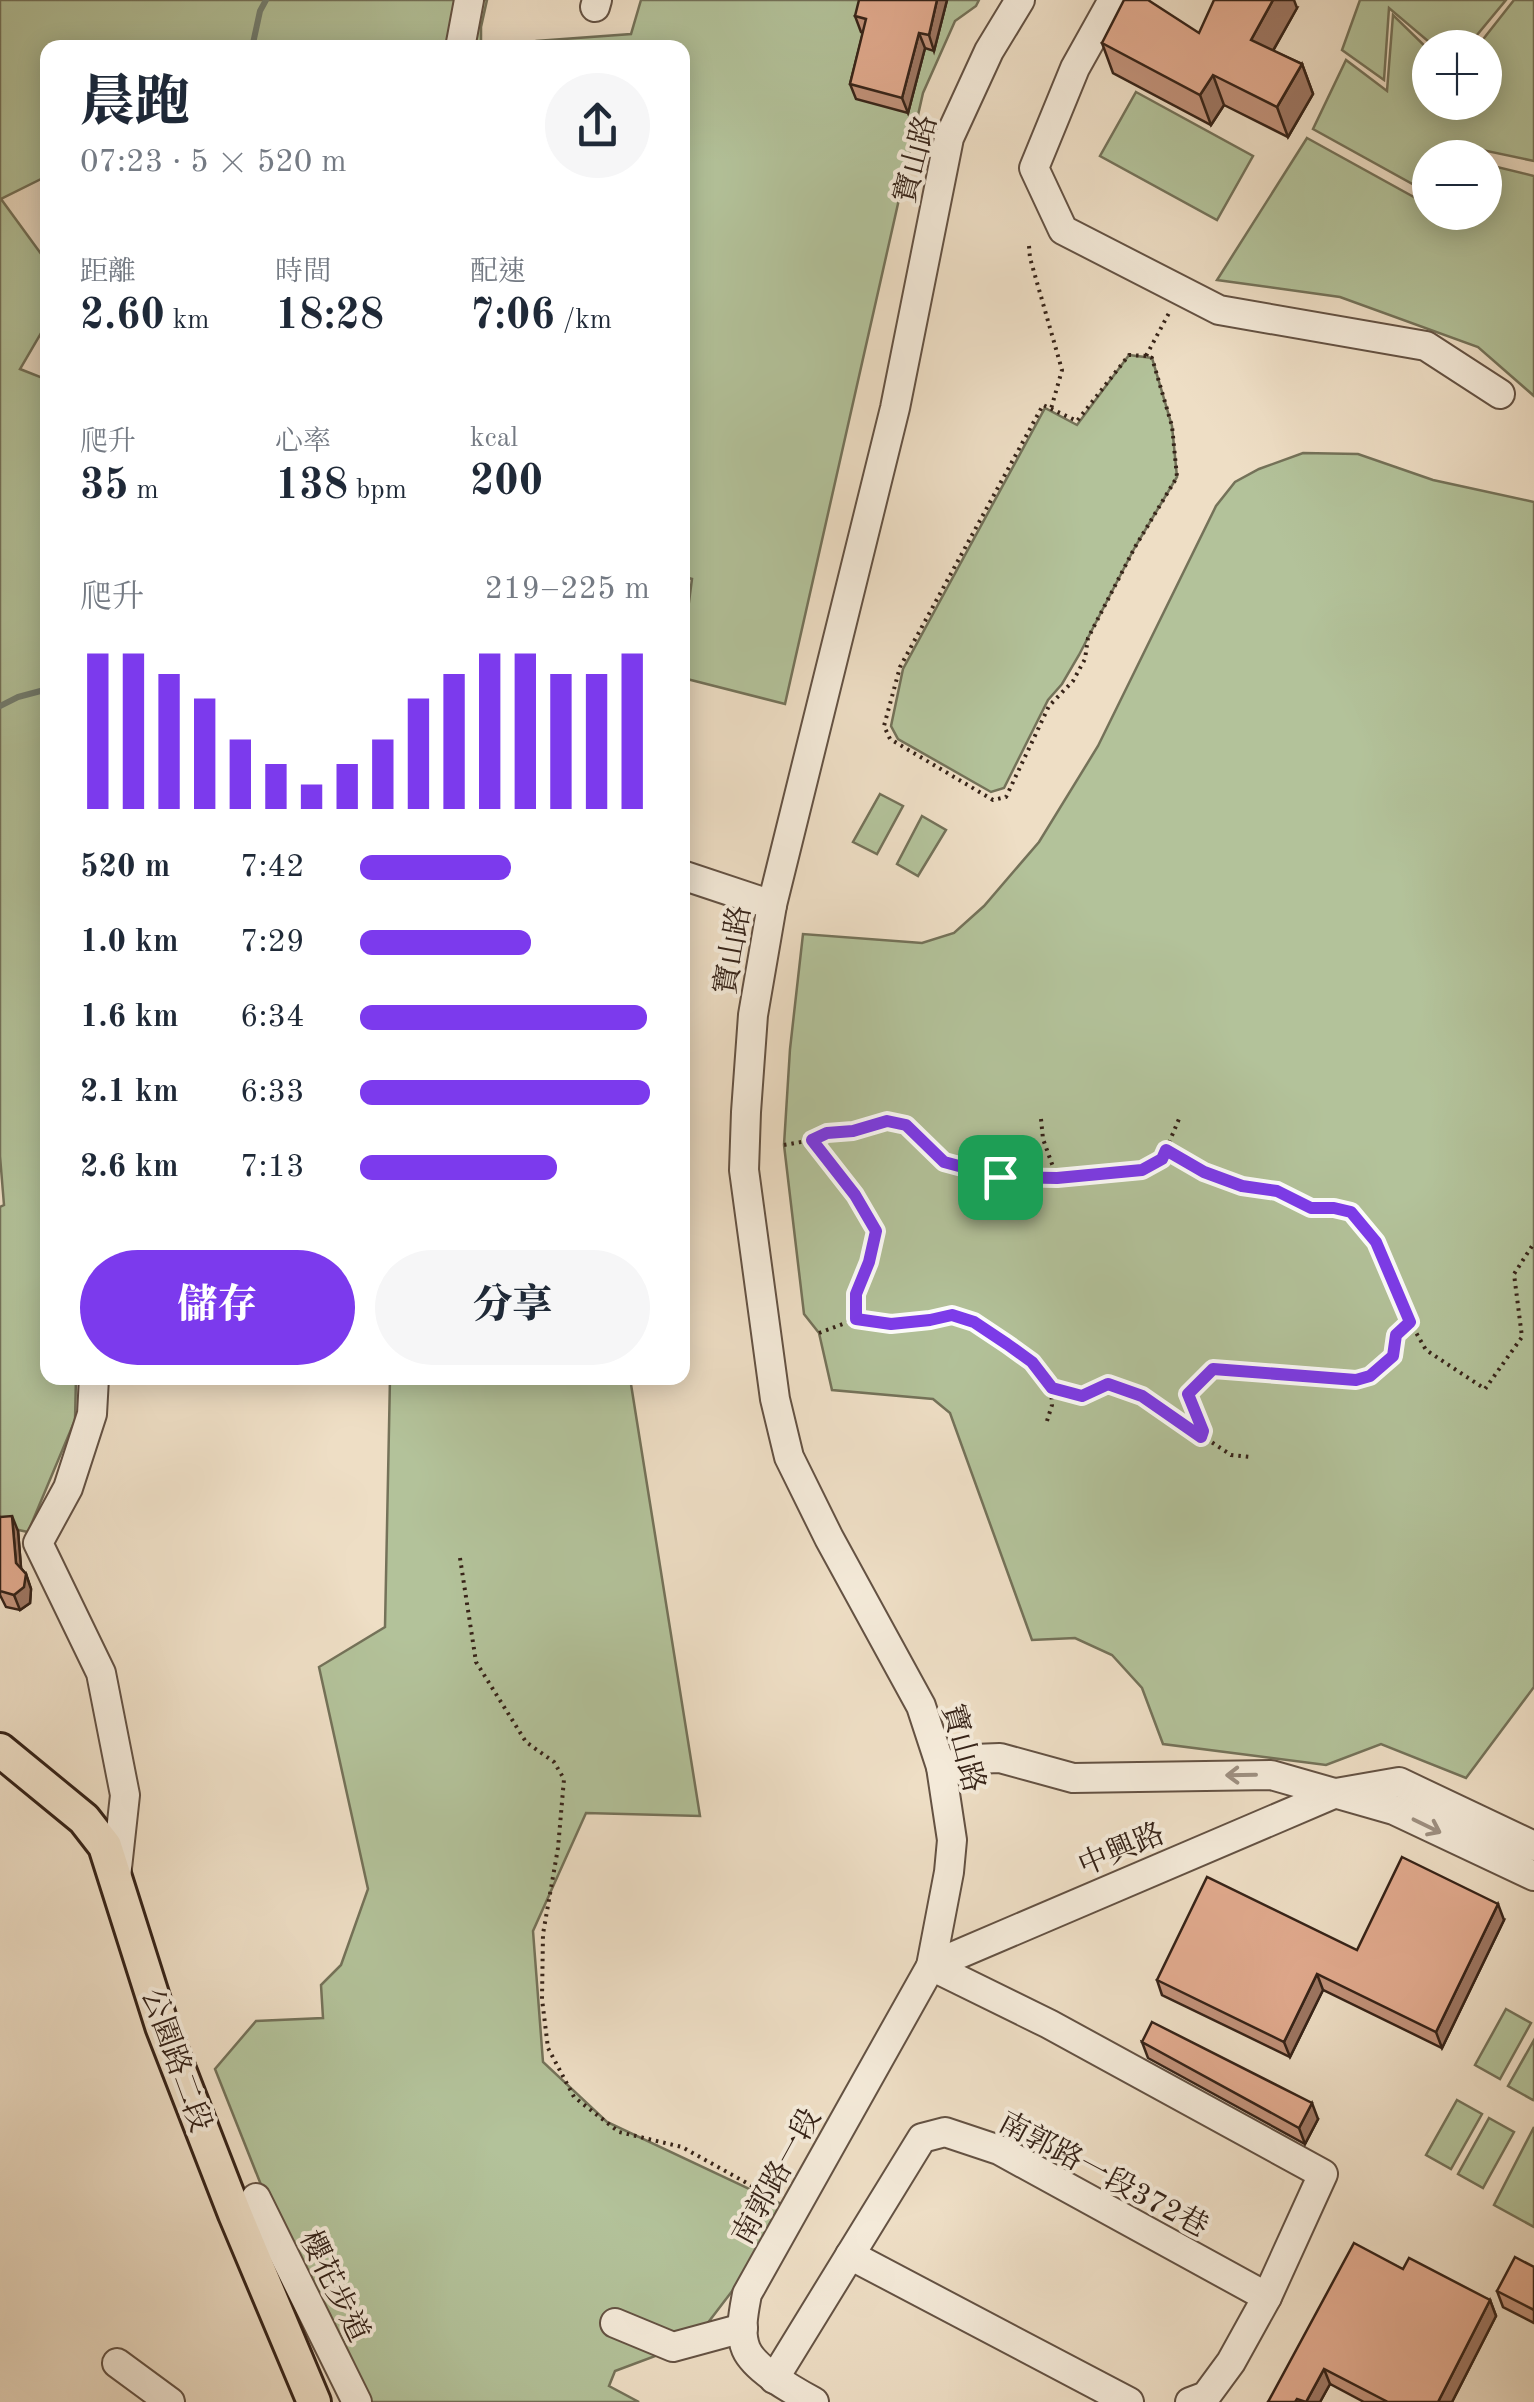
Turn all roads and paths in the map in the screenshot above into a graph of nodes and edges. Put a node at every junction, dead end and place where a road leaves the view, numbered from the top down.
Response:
1 (469, 0) edge
2 (1020, 0) edge
3 (1113, 0) edge
4 (462, 40) edge
5 (1029, 246) dead end
6 (1173, 304) dead end
7 (1146, 356) junction
8 (1500, 394) dead end
9 (1050, 408) junction
10 (690, 878) edge
11 (772, 905) junction
12 (1042, 1118) dead end
13 (1179, 1120) dead end
14 (812, 1140) junction
15 (784, 1145) dead end
16 (1166, 1150) junction
17 (1057, 1178) junction
18 (1534, 1244) edge
19 (856, 1319) junction
20 (1410, 1322) junction
21 (819, 1333) dead end
22 (94, 1385) edge
23 (1052, 1388) junction
24 (1047, 1421) dead end
25 (1201, 1437) junction
26 (1250, 1457) dead end
27 (460, 1558) dead end
28 (0, 1750) edge
29 (941, 1767) junction
30 (1336, 1793) junction
31 (1534, 1846) edge
32 (1534, 1876) edge
33 (115, 1883) junction
34 (931, 1966) junction
35 (256, 2198) dead end
36 (794, 2210) junction
37 (850, 2255) junction
38 (1267, 2297) junction
39 (615, 2324) dead end
40 (743, 2328) junction
41 (117, 2363) dead end
42 (774, 2379) junction
43 (170, 2402) edge
44 (314, 2402) edge
45 (357, 2402) edge
46 (814, 2402) edge
47 (1129, 2402) edge
48 (1190, 2402) edge

1 - 4 street
2 - 11 street, 寶山路
3 - 8 street
5 - 9 path
6 - 7 path
7 - 9 path
7 - 9 path
10 - 11 street
11 - 29 street, 寶山路
12 - 17 path
13 - 16 path
14 - 15 path
14 - 17 path
14 - 19 path
16 - 17 path
16 - 20 path
18 - 20 path
19 - 21 path
19 - 23 path
20 - 25 path
22 - 33 street
23 - 24 path
23 - 25 path
25 - 26 path
27 - 36 path
28 - 33 main road, 公園路二段
30 -> 29 street
29 - 34 street, 寶山路
30 - 31 street, 中興路
30 -> 32 street
30 - 34 street, 中興路
33 - 44 main road, 公園路二段
34 - 36 street, 南郭路一段
34 - 38 street
35 - 45 street, 櫻花步道
36 - 40 street, 南郭路一段
37 - 38 street, 南郭路一段372巷
37 - 42 street, 南郭路一段372巷
37 - 47 street
38 - 48 street
39 - 40 street
40 - 42 street
41 - 43 street
42 - 46 street

